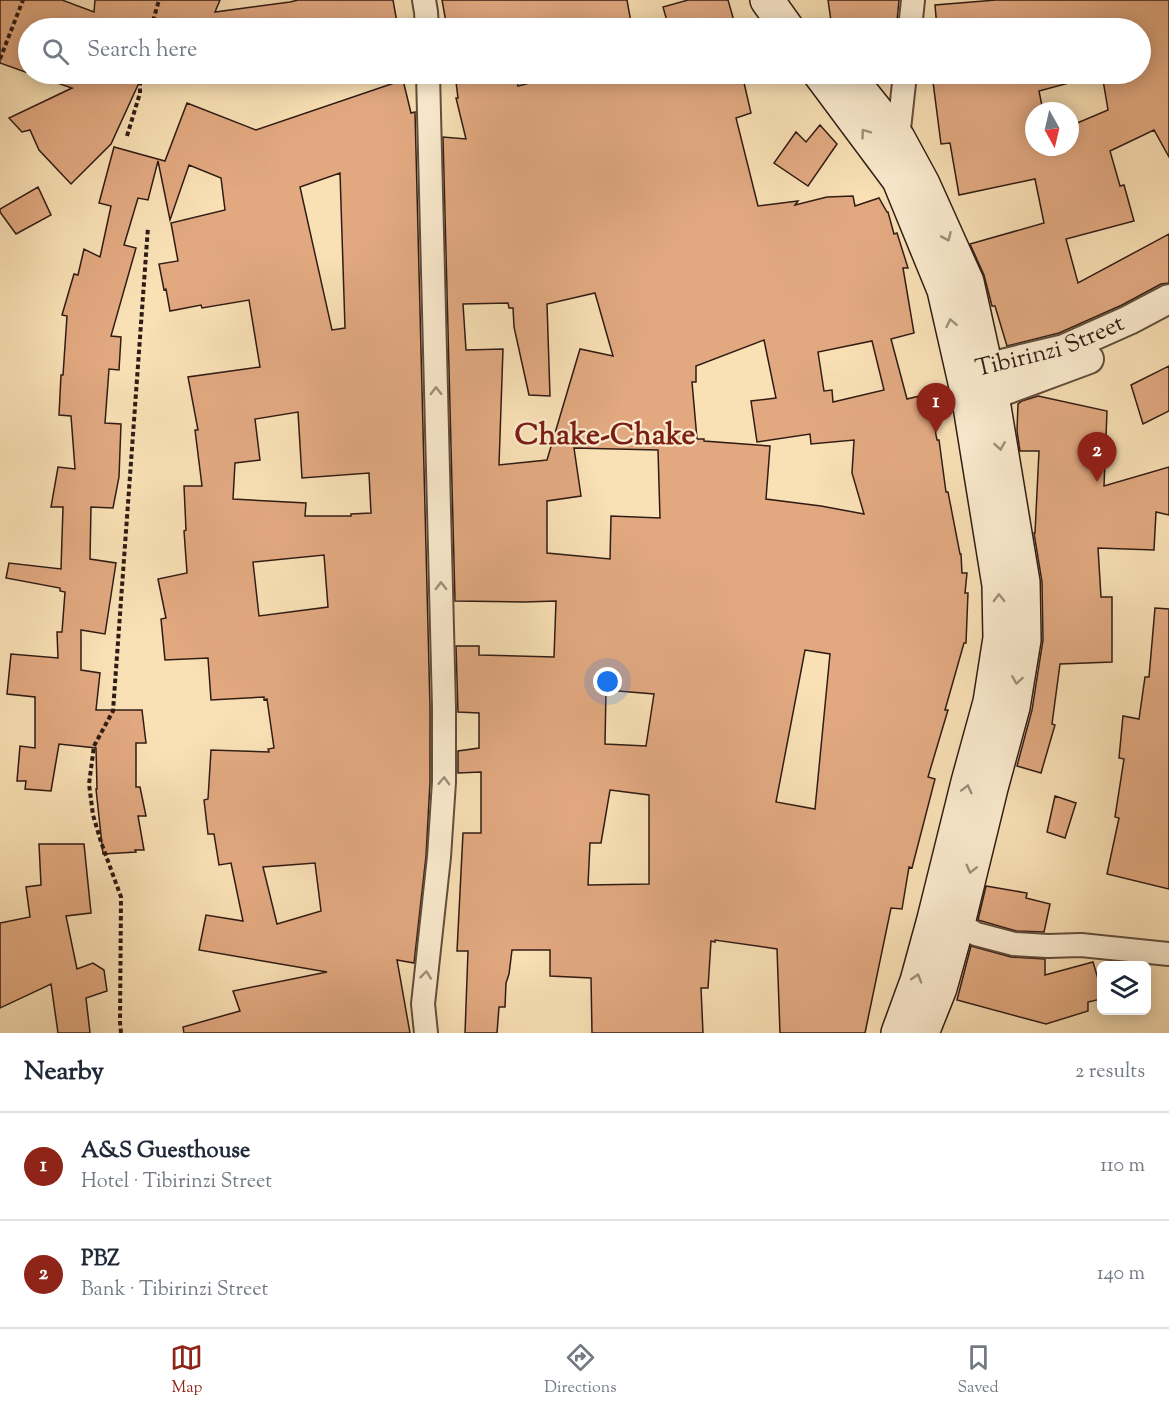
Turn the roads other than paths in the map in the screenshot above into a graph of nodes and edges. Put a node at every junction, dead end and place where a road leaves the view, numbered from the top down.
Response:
1 (424, 0) edge
2 (766, 0) edge
3 (790, 0) edge
4 (913, 0) edge
5 (426, 18) edge
6 (780, 18) edge
7 (803, 18) edge
8 (911, 18) edge
9 (428, 84) edge
10 (827, 84) edge
11 (854, 84) edge
12 (904, 84) edge
13 (898, 138) junction
14 (1169, 299) edge
15 (1169, 320) edge
16 (977, 385) junction
17 (958, 922) junction
18 (1169, 954) edge
19 (426, 1033) edge
20 (898, 1033) edge
21 (922, 1033) edge

1 - 5 street
2 - 6 main road
3 - 7 main road
4 - 8 street
19 -> 9 street
16 -> 10 main road
11 - 13 main road
12 - 13 street
13 -> 16 main road
14 - 16 street, Tibirinzi Street
15 - 16 street, Tibirinzi Street
16 -> 17 main road
20 -> 16 main road
17 - 18 street
17 - 21 main road

